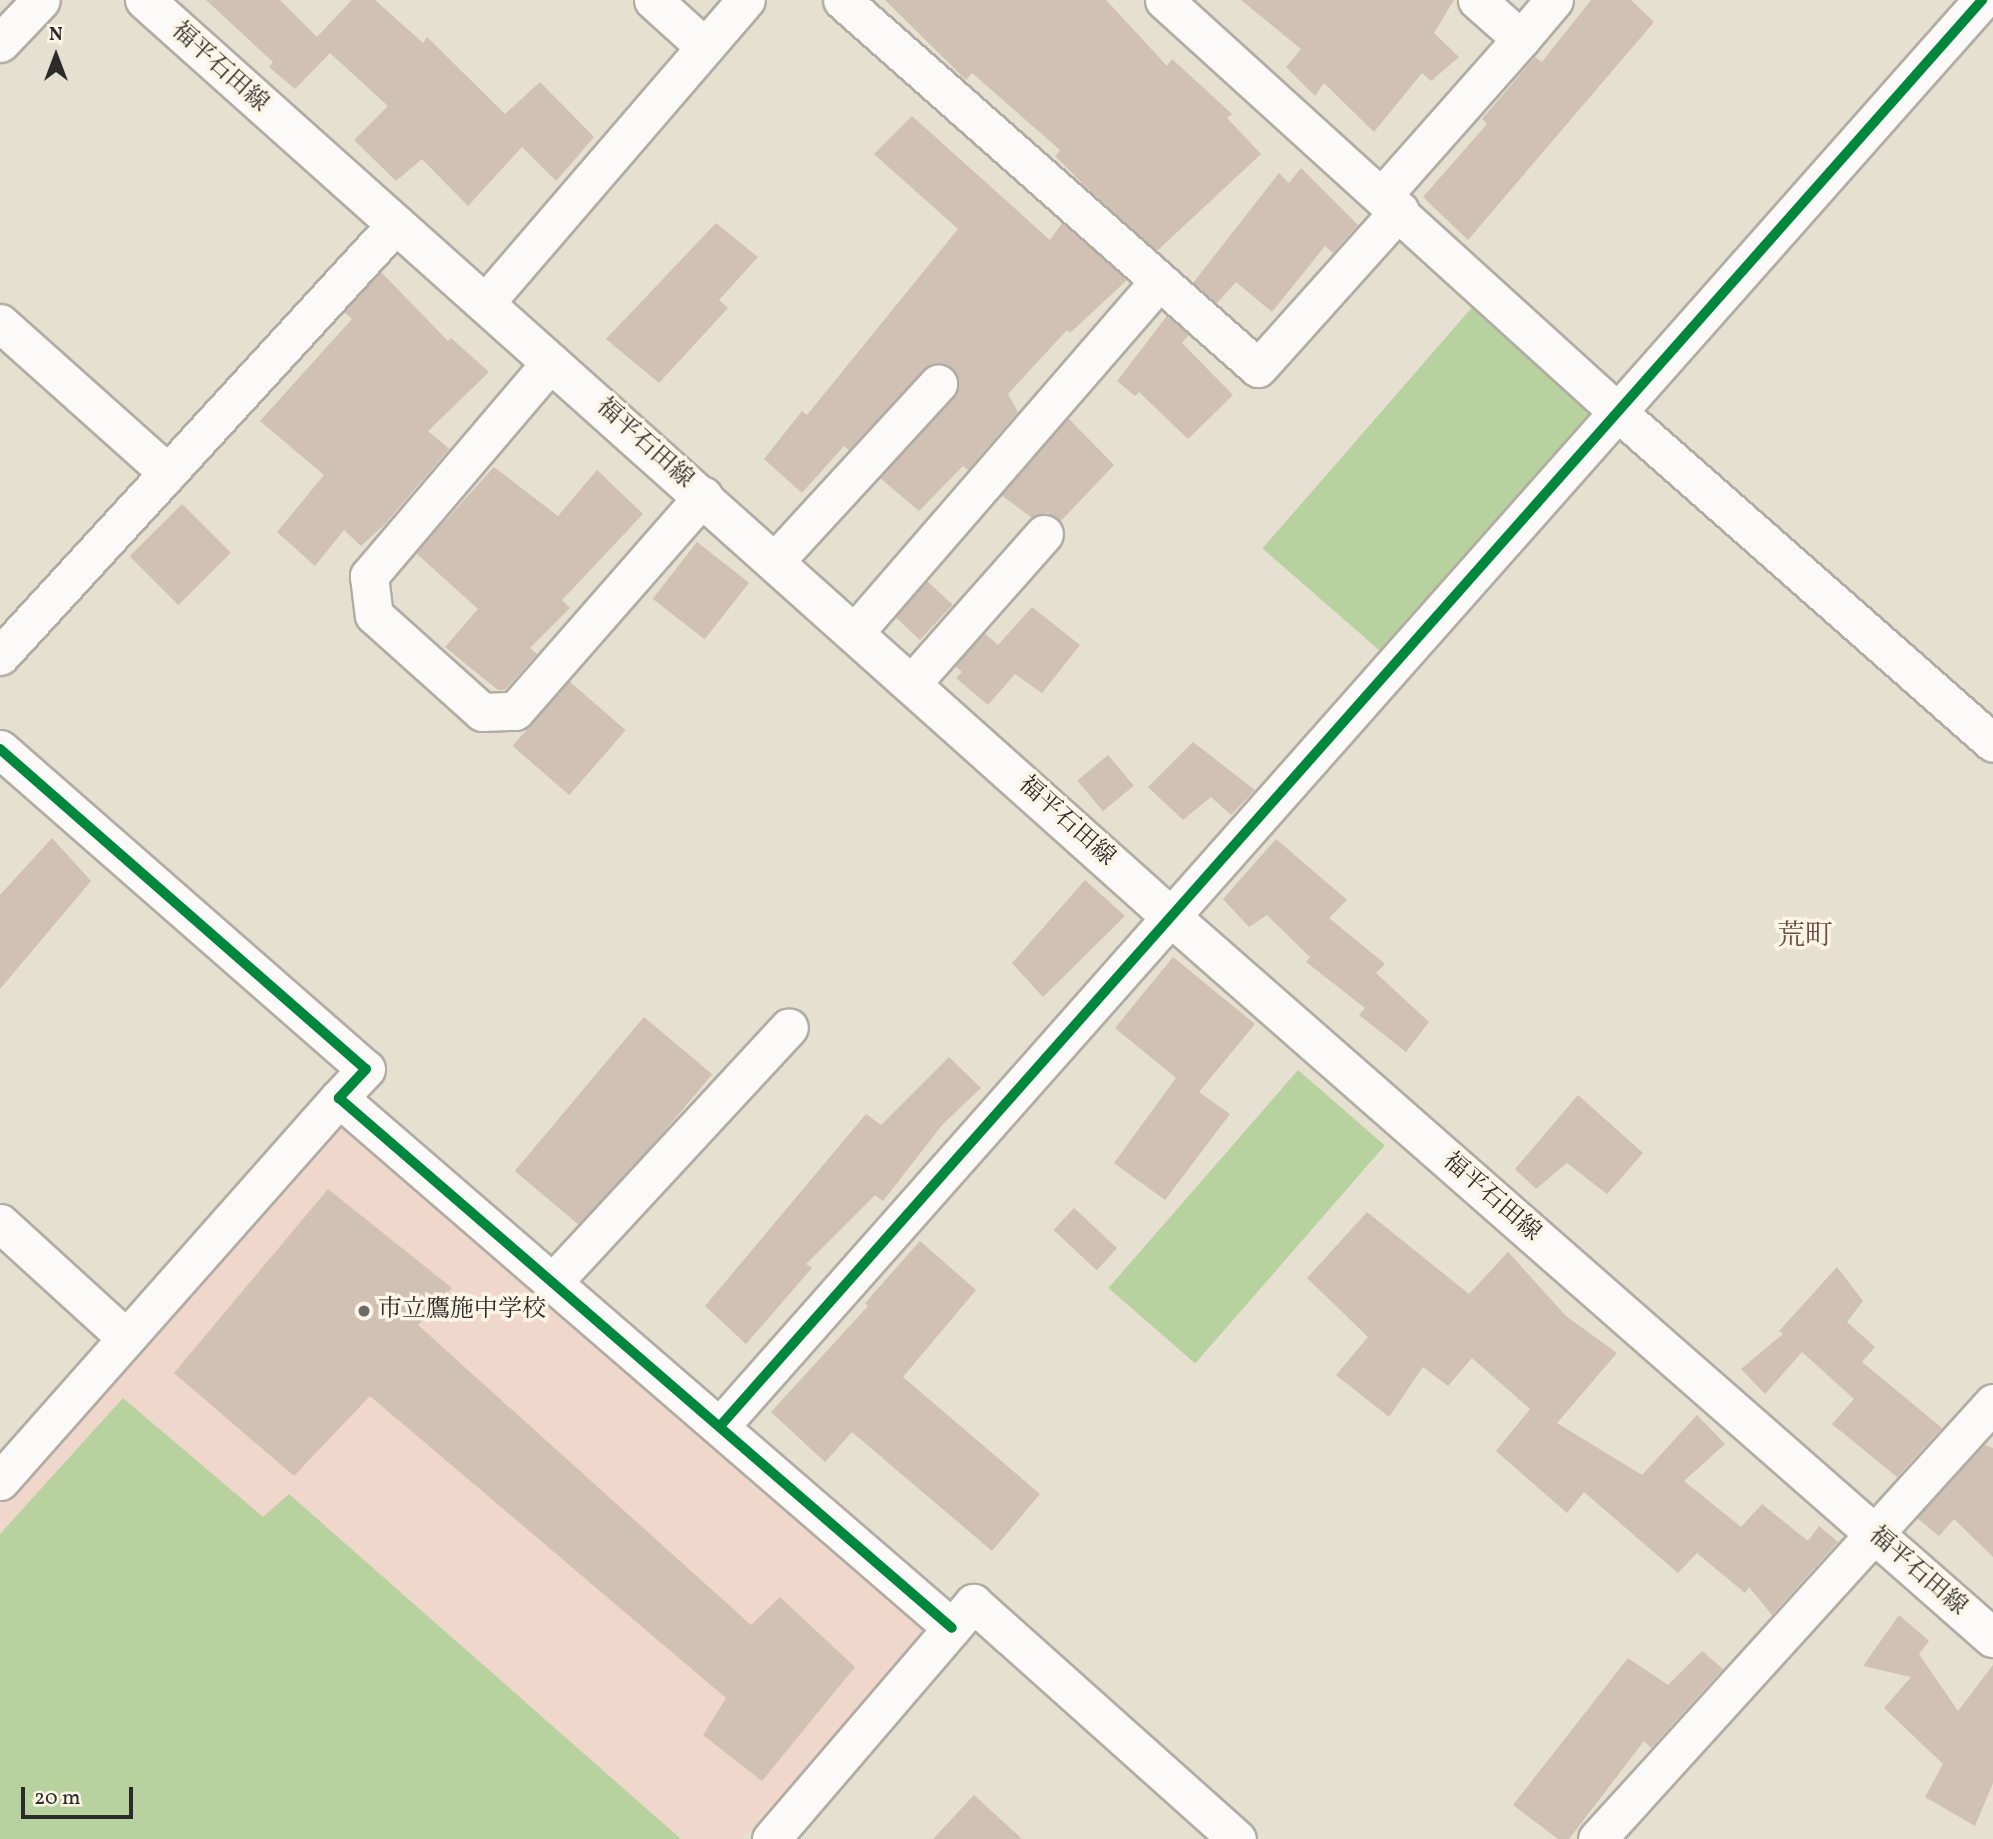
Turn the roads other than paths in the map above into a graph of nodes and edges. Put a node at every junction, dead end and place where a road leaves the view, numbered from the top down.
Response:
1 (41, 0) edge
2 (145, 0) edge
3 (653, 0) edge
4 (746, 0) edge
5 (842, 0) edge
6 (1164, 0) edge
7 (1477, 0) edge
8 (1554, 0) edge
9 (1982, 0) edge
10 (1521, 39) junction
11 (0, 43) edge
12 (705, 47) junction
13 (1392, 202) junction
14 (396, 225) junction
15 (1157, 283) junction
16 (485, 303) junction
17 (0, 323) edge
18 (551, 362) junction
19 (938, 384) dead end
20 (1620, 414) junction
21 (168, 473) junction
22 (703, 496) junction
23 (1044, 534) dead end
24 (775, 561) junction
25 (855, 632) junction
26 (0, 656) edge
27 (912, 683) junction
28 (1993, 743) edge
29 (0, 749) edge
30 (1170, 916) junction
31 (789, 1027) dead end
32 (339, 1098) junction
33 (0, 1223) edge
34 (553, 1282) junction
35 (125, 1337) junction
36 (1993, 1403) edge
37 (720, 1425) junction
38 (0, 1481) edge
39 (1875, 1536) junction
40 (952, 1628) junction
41 (1993, 1638) edge
42 (771, 1839) edge
43 (1237, 1839) edge
44 (1597, 1839) edge

1 - 11 street
2 - 14 main road, 福平石田線
3 - 12 street
4 - 12 street
5 - 15 street
6 - 13 street
7 - 10 street
8 - 10 street
9 - 20 street
10 - 13 street
12 - 16 street
13 - 15 street
13 - 20 street
14 - 16 main road, 福平石田線
14 - 21 street
15 - 25 street
16 - 18 main road, 福平石田線
17 - 21 street
18 - 22 main road, 福平石田線
18 - 22 street
19 - 24 street
20 - 28 street
20 - 30 street
21 - 26 street
22 - 24 main road, 福平石田線
23 - 27 street
24 - 25 main road, 福平石田線
25 - 27 main road, 福平石田線
27 - 30 main road, 福平石田線
29 - 32 street
30 - 37 street
30 - 39 main road, 福平石田線
31 - 34 street
32 - 34 street
32 - 35 street
33 - 35 street
34 - 37 street
35 - 38 street
36 - 39 street
37 - 40 street
39 - 41 main road, 福平石田線
39 - 44 street
40 - 42 street
40 - 43 street

